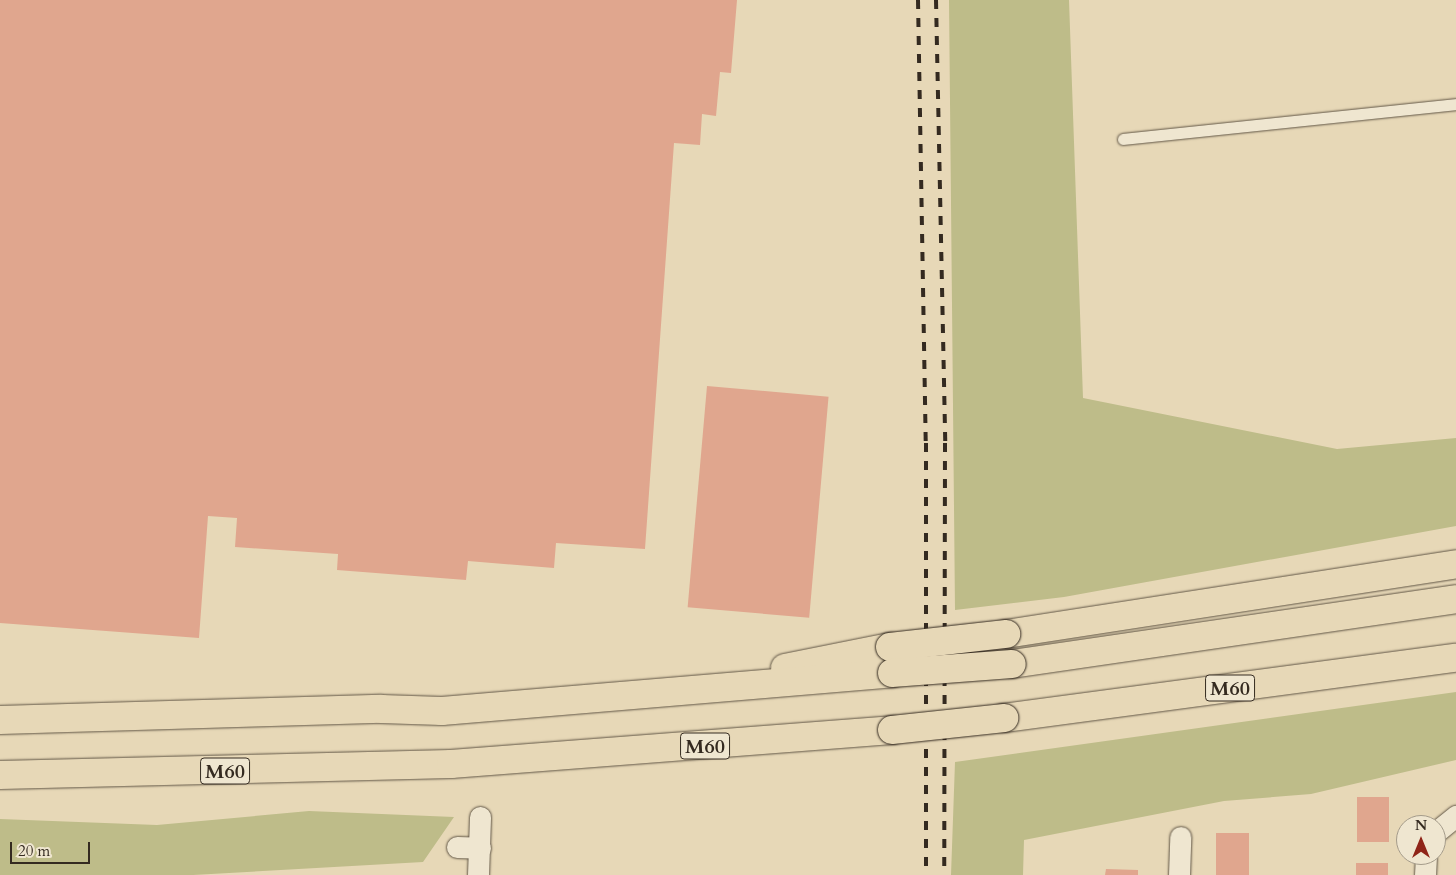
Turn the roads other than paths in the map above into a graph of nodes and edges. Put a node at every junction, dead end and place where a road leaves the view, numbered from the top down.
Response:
1 (1456, 104) edge
2 (1123, 139) dead end
3 (1456, 564) edge
4 (1456, 599) edge
5 (1456, 658) edge
6 (891, 660) junction
7 (0, 720) edge
8 (0, 775) edge
9 (480, 816) dead end
10 (1180, 837) dead end
11 (457, 847) dead end
12 (480, 848) junction
13 (478, 875) edge
14 (1179, 875) edge

1 - 2 lane
3 - 6 highway, bridge
4 - 6 highway, bridge
5 - 8 highway, M60, bridge
6 - 7 highway
9 - 12 street
10 - 14 street
11 - 12 street
12 - 13 street

